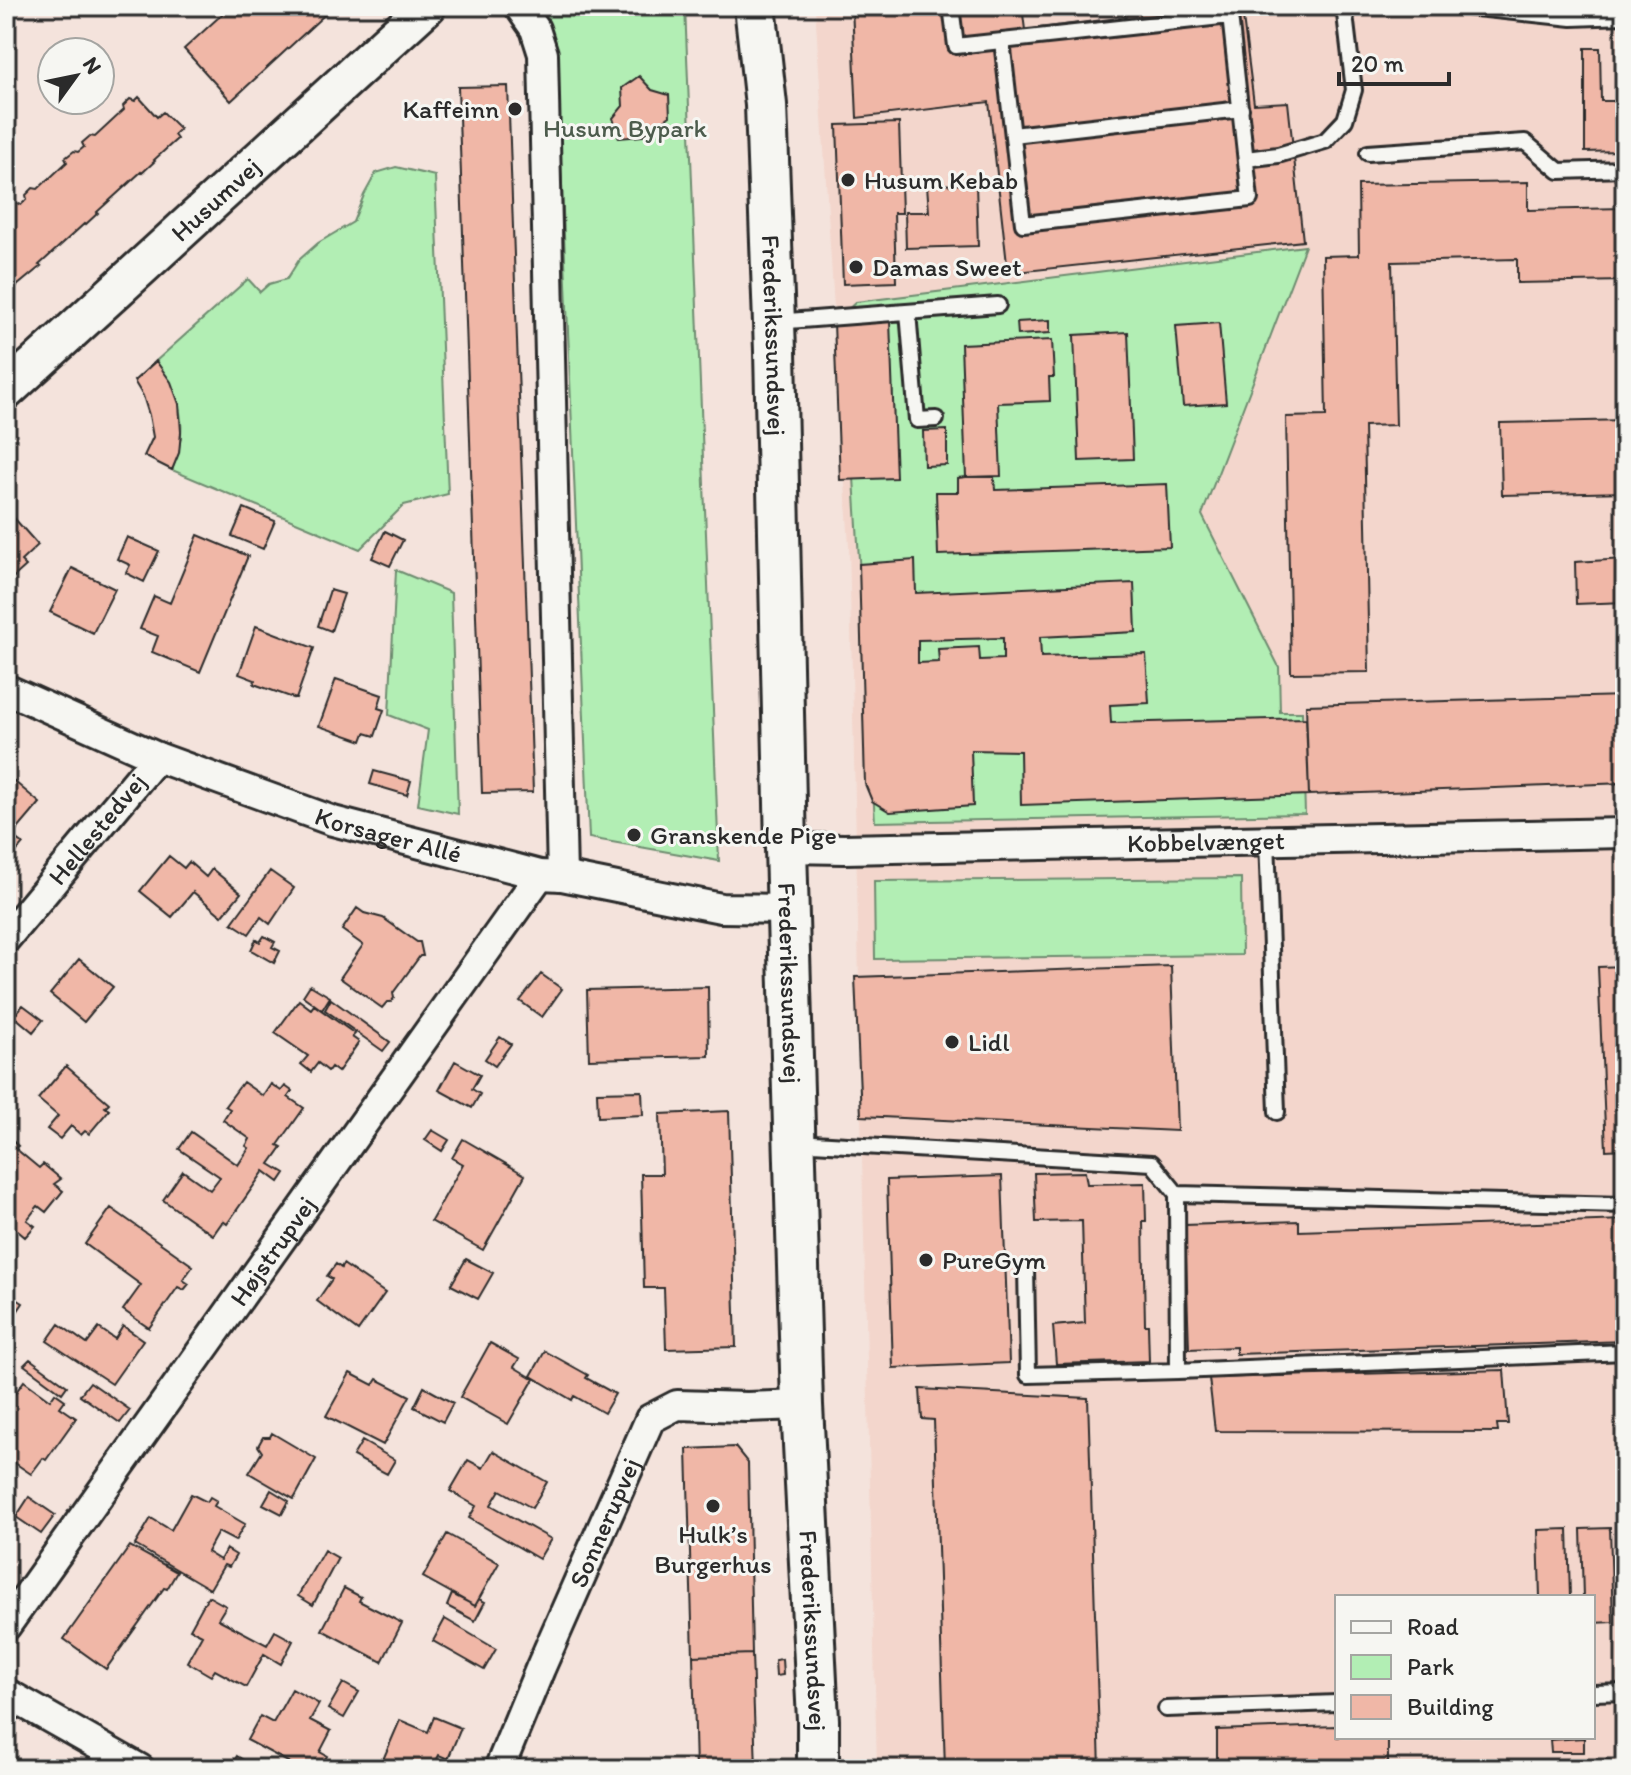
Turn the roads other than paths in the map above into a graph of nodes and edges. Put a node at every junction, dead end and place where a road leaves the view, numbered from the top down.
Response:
1 (427, 6) edge
2 (519, 6) edge
3 (755, 6) edge
4 (951, 6) edge
5 (1344, 6) edge
6 (1457, 6) edge
7 (1230, 11) edge
8 (1625, 16) edge
9 (1002, 41) junction
10 (1241, 109) junction
11 (1013, 135) junction
12 (1368, 153) dead end
13 (1246, 159) junction
14 (1625, 169) edge
15 (998, 305) dead end
16 (908, 312) junction
17 (774, 322) junction
18 (6, 391) edge
19 (936, 419) dead end
20 (6, 689) edge
21 (157, 757) junction
22 (1625, 833) edge
23 (1267, 839) junction
24 (786, 848) junction
25 (551, 876) junction
26 (788, 909) junction
27 (6, 938) edge
28 (1277, 1112) dead end
29 (796, 1142) junction
30 (1177, 1194) junction
31 (1625, 1205) edge
32 (1026, 1268) dead end
33 (1625, 1352) edge
34 (1178, 1371) junction
35 (802, 1405) junction
36 (6, 1626) edge
37 (1625, 1692) edge
38 (6, 1693) edge
39 (1595, 1693) edge
40 (1335, 1703) edge
41 (1166, 1709) dead end
42 (140, 1769) edge
43 (499, 1769) edge
44 (818, 1769) edge

1 - 18 street, Husumvej
2 - 25 street
3 - 17 main road, Frederikssundsvej
4 - 9 lane
5 - 13 lane
6 - 8 lane
7 - 9 lane
7 - 10 lane
9 - 11 lane
10 - 11 lane
10 - 13 lane
11 - 13 lane
12 - 14 lane
15 - 16 lane
16 - 17 lane
16 - 19 lane
17 - 24 main road, Frederikssundsvej
20 - 21 street, Korsager Allé
21 - 25 street, Korsager Allé
21 - 27 street, Hellestedvej
22 - 23 street, Kobbelvænget
23 - 24 street, Kobbelvænget
23 - 28 lane
24 - 26 main road, Frederikssundsvej
25 - 26 street, Korsager Allé
25 - 36 street, Højstrupvej
26 - 29 main road, Frederikssundsvej
29 - 30 lane
29 - 35 main road, Frederikssundsvej
30 - 31 lane
30 - 34 lane
32 - 34 lane
33 - 34 lane
35 - 43 street, Sonnerupvej
35 - 44 main road, Frederikssundsvej
37 - 39 lane
38 - 42 street
40 - 41 lane

